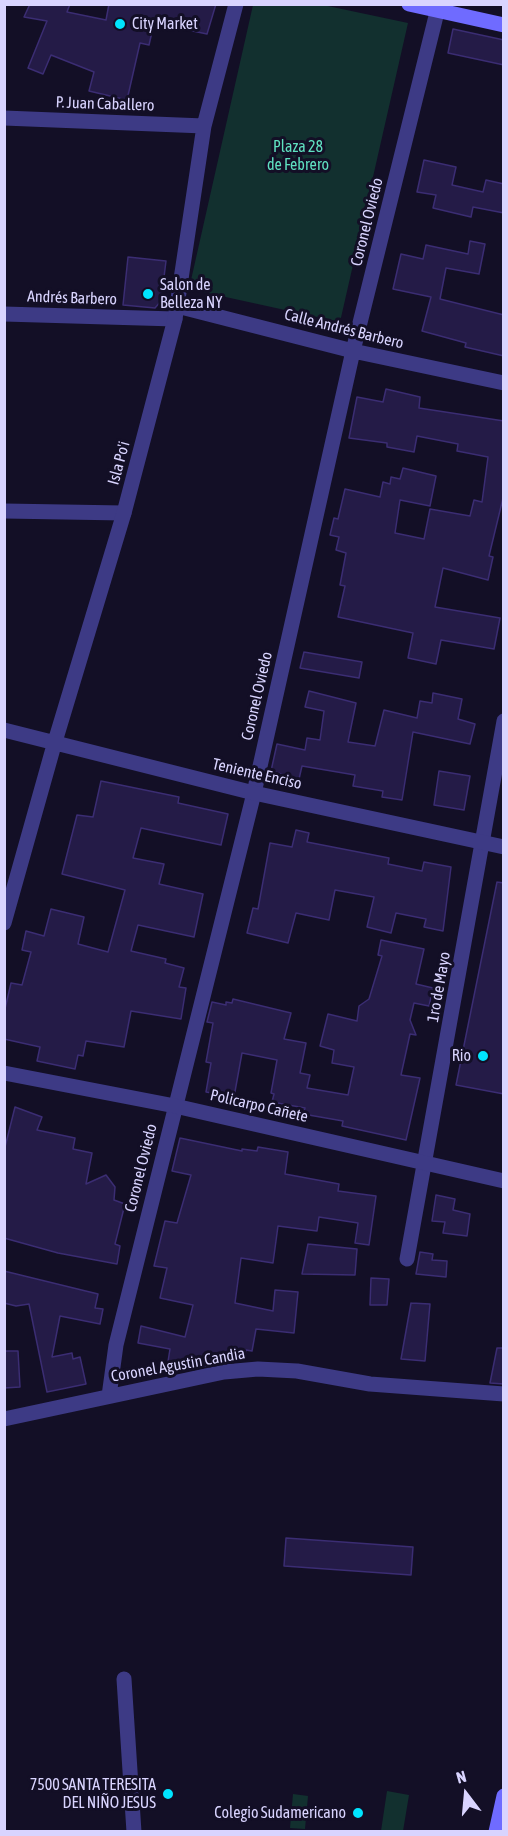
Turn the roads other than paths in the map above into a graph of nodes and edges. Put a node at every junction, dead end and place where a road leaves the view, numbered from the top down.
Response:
1 (236, 4) edge
2 (409, 4) edge
3 (438, 8) edge
4 (504, 25) edge
5 (4, 118) edge
6 (204, 126) junction
7 (176, 312) junction
8 (4, 314) edge
9 (353, 351) junction
10 (504, 383) edge
11 (4, 510) edge
12 (124, 513) junction
13 (504, 721) edge
14 (4, 730) edge
15 (54, 745) junction
16 (254, 793) junction
17 (483, 842) junction
18 (504, 847) edge
19 (4, 923) edge
20 (4, 1073) edge
21 (175, 1106) junction
22 (426, 1162) junction
23 (504, 1181) edge
24 (407, 1259) dead end
25 (504, 1394) edge
26 (109, 1396) junction
27 (4, 1419) edge
28 (124, 1679) dead end
29 (504, 1796) edge
30 (134, 1832) edge
31 (496, 1832) edge

1 - 6 street, Isla Po'i
2 - 3 main road
3 - 4 main road
3 - 9 street, Coronel Oviedo
5 - 6 street, P. Juan Caballero
6 - 7 street, Isla Po'i
7 - 8 street, Andrés Barbero
7 - 9 street, Calle Andrés Barbero
7 - 12 street, Isla Po'i
9 - 10 street, Calle Andrés Barbero
9 - 16 street, Coronel Oviedo
11 - 12 street
12 - 15 street, Isla Po'i
13 - 17 street, 1ro de Mayo
14 - 15 street, Teniente Enciso
15 - 16 street, Teniente Enciso
15 - 19 street, Isla Po'i
16 - 17 street, Teniente Enciso
16 - 21 street, Coronel Oviedo
17 - 18 street, Teniente Enciso
17 - 22 street, 1ro de Mayo
20 - 21 street, Policarpo Cañete
21 - 22 street, Policarpo Cañete
21 - 26 street, Coronel Oviedo
22 - 23 street, Policarpo Cañete
22 - 24 street, 1ro de Mayo
25 - 26 street, Coronel Agustin Candia
26 - 27 street, Coronel Agustin Candia
28 - 30 street
29 - 31 main road

